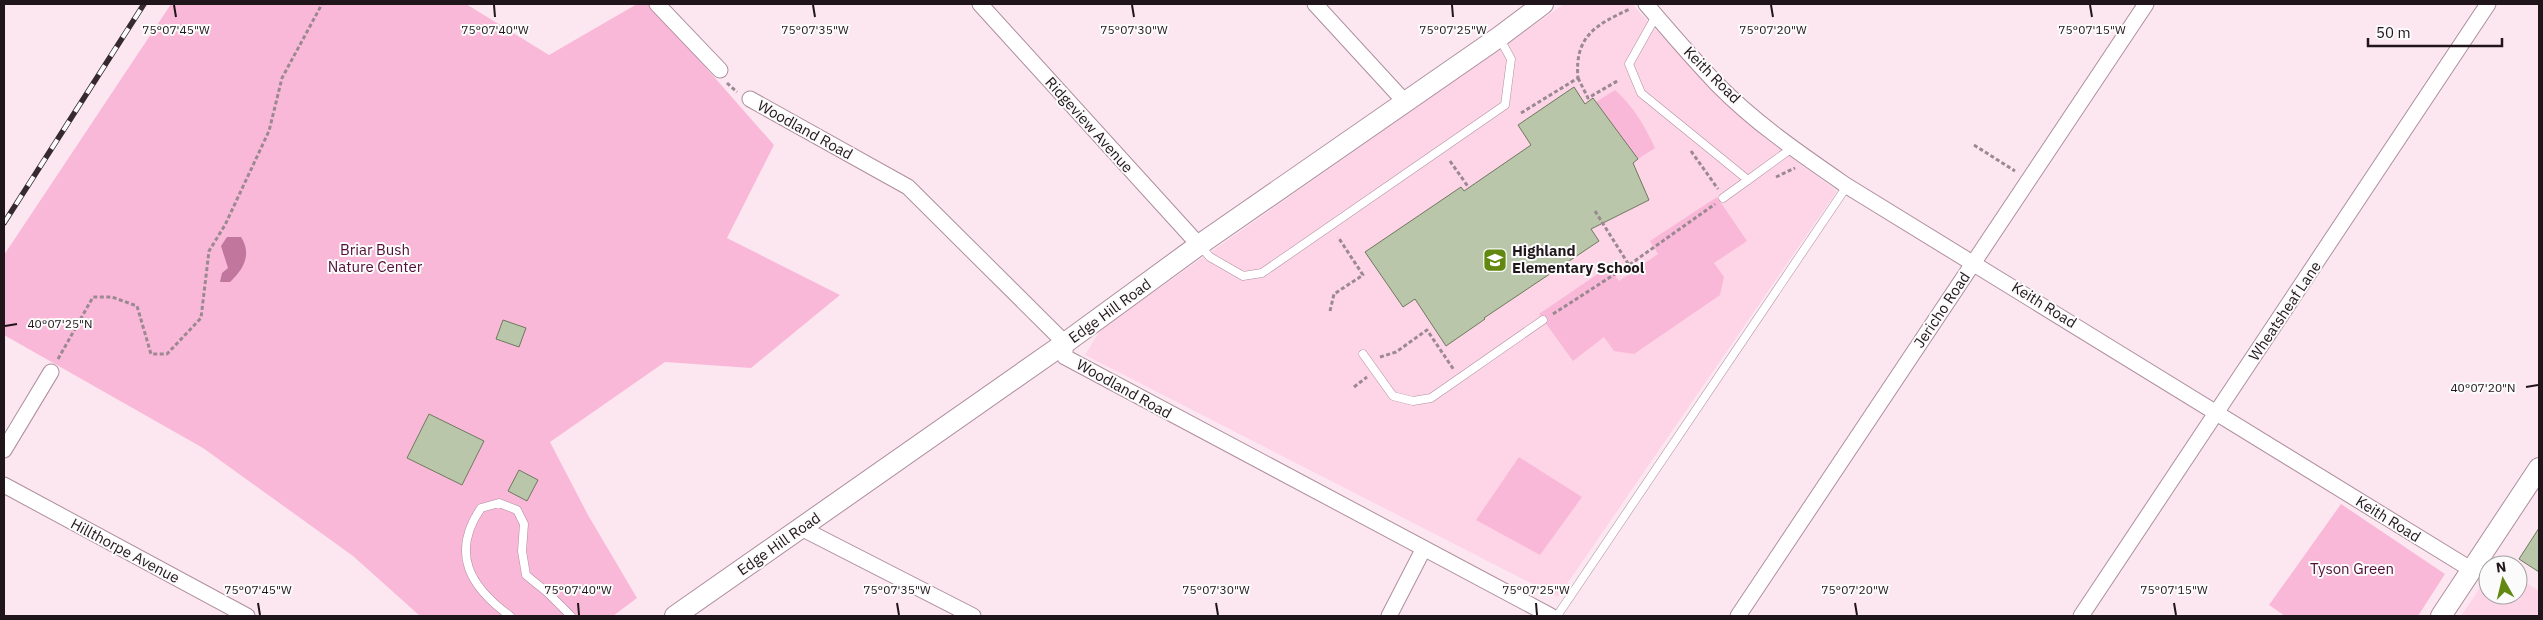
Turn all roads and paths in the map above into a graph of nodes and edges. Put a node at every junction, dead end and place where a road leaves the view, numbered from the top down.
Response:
1 (322, 4) edge
2 (657, 4) edge
3 (980, 4) edge
4 (1315, 4) edge
5 (1543, 4) edge
6 (1646, 4) edge
7 (2146, 4) edge
8 (2488, 4) edge
9 (1630, 8) dead end
10 (1656, 16) junction
11 (1499, 37) junction
12 (720, 70) joint
13 (1578, 78) junction
14 (1619, 80) dead end
15 (750, 99) joint
16 (1405, 102) junction
17 (1522, 113) dead end
18 (1974, 145) dead end
19 (1792, 148) junction
20 (1691, 151) dead end
21 (1450, 161) dead end
22 (2015, 171) dead end
23 (1748, 180) junction
24 (1847, 186) junction
25 (1469, 188) dead end
26 (1723, 198) junction
27 (1595, 211) dead end
28 (1338, 237) dead end
29 (1199, 246) junction
30 (1974, 262) junction
31 (1629, 265) junction
32 (1330, 311) dead end
33 (1544, 320) joint
34 (1065, 344) junction
35 (1364, 354) dead end
36 (1378, 358) dead end
37 (51, 372) joint
38 (1368, 377) dead end
39 (1460, 378) junction
40 (1354, 387) dead end
41 (2217, 413) junction
42 (4, 450) edge
43 (2539, 468) edge
44 (4, 485) edge
45 (801, 528) junction
46 (1423, 550) junction
47 (2472, 570) junction
48 (247, 616) edge
49 (510, 616) edge
50 (571, 616) edge
51 (675, 616) edge
52 (973, 616) edge
53 (1389, 616) edge
54 (1551, 616) edge
55 (1738, 616) edge
56 (2081, 616) edge
57 (2441, 616) edge

1 - 37 path
2 - 12 street
3 - 29 street, Ridgeview Avenue
4 - 16 street
5 - 11 street, Edge Hill Road
6 - 10 street, Keith Road
7 - 30 street, Jericho Road
8 - 41 street, Wheatsheaf Lane
9 - 13 path
10 - 19 street, Keith Road
10 - 23 lane
11 - 16 street, Edge Hill Road
11 - 29 lane
12 - 15 path
13 - 14 path
13 - 17 path
15 - 34 street, Woodland Road
16 - 29 street, Edge Hill Road
18 - 22 path
19 - 23 lane
19 - 24 street, Keith Road
20 - 26 path
21 - 25 path
23 - 26 lane
24 - 30 street, Keith Road
24 - 54 lane
26 - 31 path
27 - 31 path
28 - 32 path
29 - 34 street, Edge Hill Road
30 - 41 street, Keith Road
30 - 55 street, Jericho Road
31 - 33 path
33 - 39 lane
34 - 45 street, Edge Hill Road
34 - 46 street, Woodland Road
35 - 39 lane
36 - 39 path
37 - 42 street
38 - 40 path
41 - 47 street, Keith Road
41 - 56 street, Wheatsheaf Lane
43 - 47 street
44 - 48 street, Hillthorpe Avenue
45 - 51 street, Edge Hill Road
45 - 52 street
46 - 53 street
46 - 54 street, Woodland Road
47 - 57 street
49 - 50 lane

